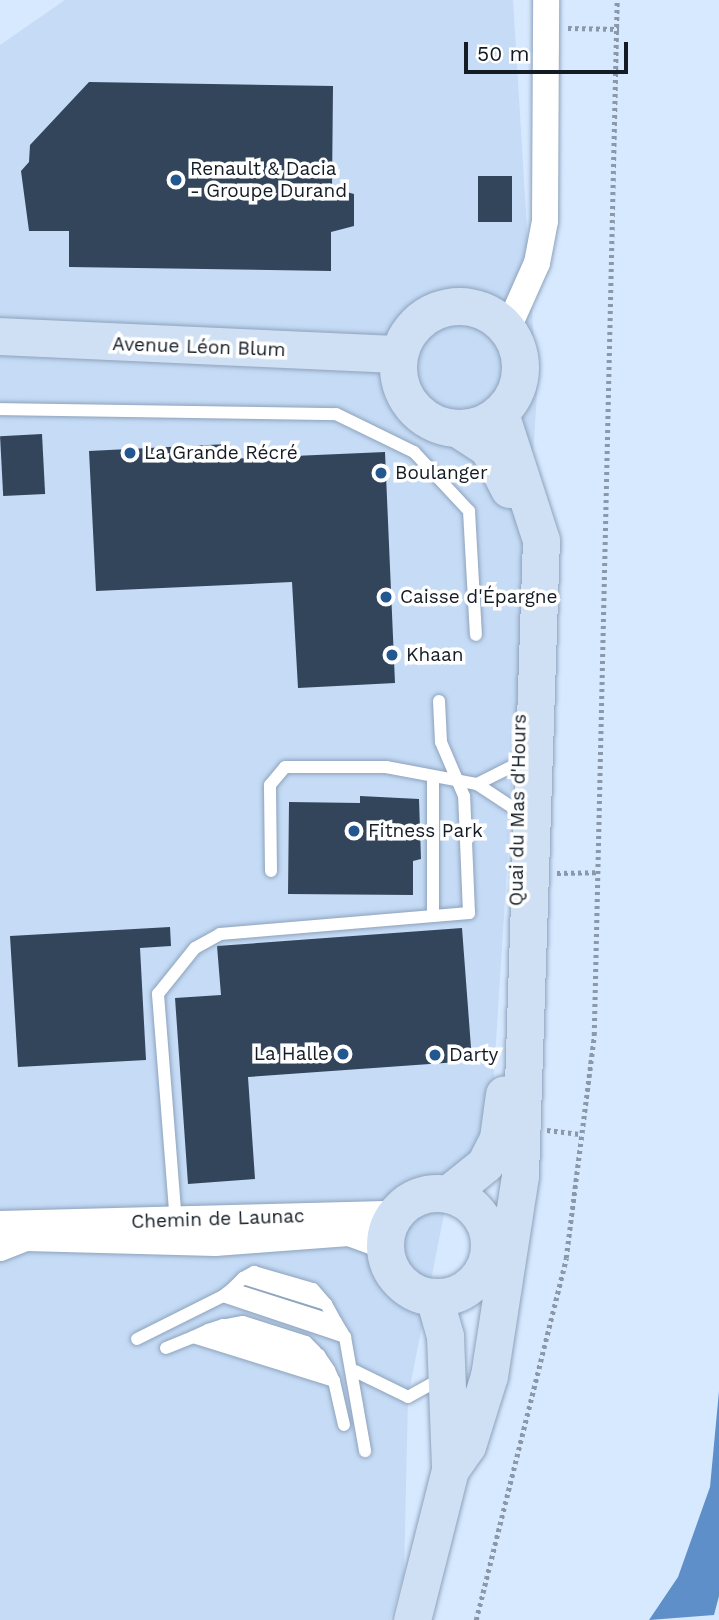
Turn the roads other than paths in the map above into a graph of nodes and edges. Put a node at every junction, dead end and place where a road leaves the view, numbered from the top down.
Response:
1 (546, 0) edge
2 (508, 328) junction
3 (3, 339) edge
4 (399, 354) junction
5 (0, 408) edge
6 (500, 413) junction
7 (457, 428) junction
8 (476, 635) dead end
9 (439, 701) dead end
10 (519, 763) junction
11 (433, 779) junction
12 (459, 782) junction
13 (477, 784) junction
14 (518, 811) junction
15 (271, 871) dead end
16 (433, 916) junction
17 (523, 1103) junction
18 (449, 1194) junction
19 (0, 1224) edge
20 (177, 1224) junction
21 (390, 1230) junction
22 (0, 1248) edge
23 (485, 1259) junction
24 (227, 1292) junction
25 (434, 1297) junction
26 (336, 1322) junction
27 (208, 1330) junction
28 (193, 1337) junction
29 (345, 1337) junction
30 (137, 1339) dead end
31 (166, 1348) dead end
32 (355, 1371) junction
33 (448, 1373) junction
34 (331, 1376) junction
35 (344, 1425) dead end
36 (365, 1451) dead end
37 (450, 1470) junction
38 (412, 1620) edge

1 - 2 street
2 - 4 street
2 - 6 street
3 - 4 street, Avenue Léon Blum
4 - 7 street
5 - 8 lane
6 - 7 street
6 - 17 street, Quai du Mas d'Hours
7 - 10 street, Quai du Mas d'Hours
9 - 12 lane
10 - 13 lane
10 - 14 street, Quai du Mas d'Hours
11 - 12 lane
11 - 15 lane
11 - 16 lane
12 - 13 lane
12 - 16 lane
13 - 14 lane
14 - 18 street, Quai du Mas d'Hours
16 - 20 lane
17 - 23 street, Quai du Mas d'Hours
17 - 37 street, Quai du Mas d'Hours
18 - 21 street
18 - 23 street
19 - 20 street, Chemin de Launac
20 - 21 street, Chemin de Launac
21 - 22 street, Chemin de Launac
21 - 25 street
23 - 25 street
23 - 37 street, Quai du Mas d'Hours
24 - 26 lane
24 - 26 lane
24 - 29 lane
24 - 30 lane
25 - 33 street, Quai du Mas d'Hours
26 - 29 lane
27 - 28 lane
27 - 34 lane
27 - 34 lane
28 - 31 lane
28 - 34 lane
29 - 32 lane
32 - 33 lane
32 - 36 lane
33 - 37 street, Quai du Mas d'Hours
34 - 35 lane
37 - 38 street, Quai du Mas d'Hours

